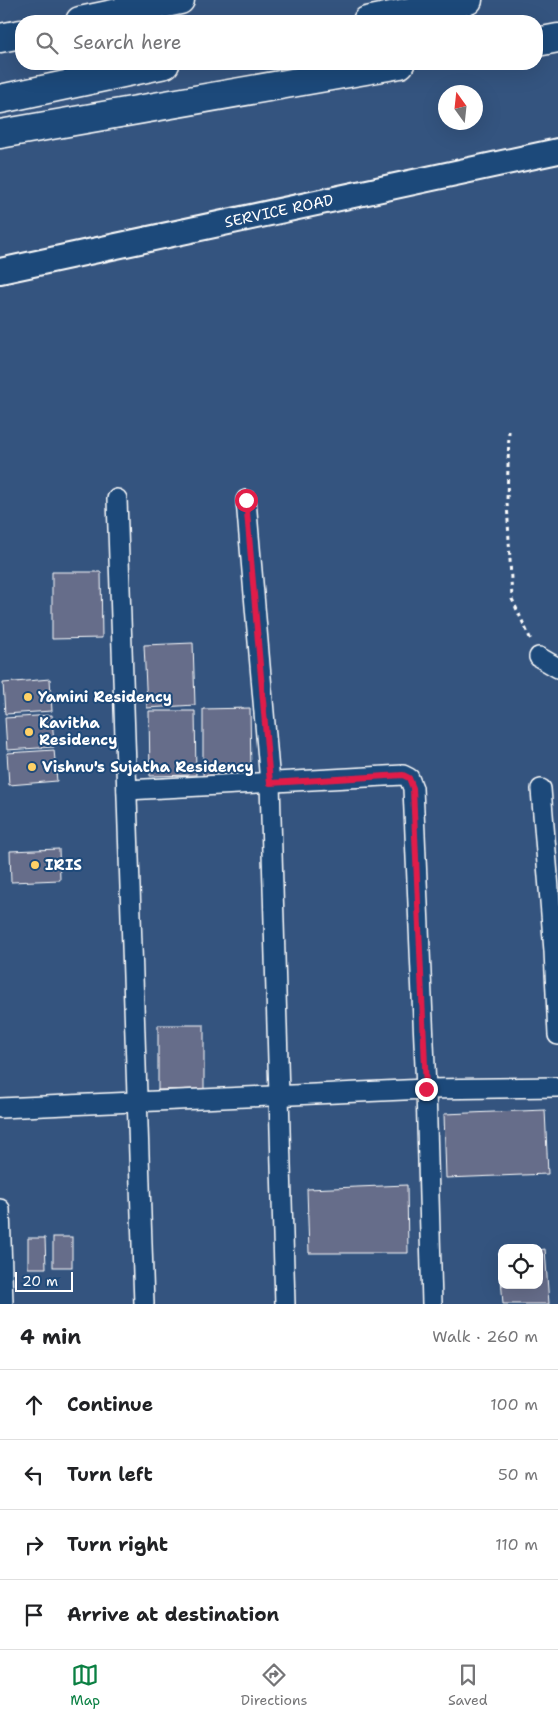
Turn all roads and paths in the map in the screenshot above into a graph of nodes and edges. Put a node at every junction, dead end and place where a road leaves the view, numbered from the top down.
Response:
1 (180, 0) edge
2 (468, 0) edge
3 (109, 15) edge
4 (396, 15) edge
5 (15, 35) edge
6 (0, 38) edge
7 (558, 38) edge
8 (543, 41) edge
9 (137, 70) edge
10 (366, 70) edge
11 (0, 99) edge
12 (0, 134) edge
13 (558, 151) edge
14 (0, 272) edge
15 (509, 431) dead end
16 (117, 498) dead end
17 (246, 500) dead end
18 (538, 657) joint
19 (558, 668) edge
20 (270, 783) junction
21 (541, 789) dead end
22 (127, 790) junction
23 (556, 951) edge
24 (558, 1034) edge
25 (558, 1087) edge
26 (426, 1089) junction
27 (279, 1095) junction
28 (137, 1102) junction
29 (0, 1108) edge
30 (0, 1209) edge
31 (3, 1304) edge
32 (144, 1304) edge
33 (285, 1304) edge
34 (432, 1304) edge

1 - 3 highway
2 - 4 highway
5 - 6 highway
7 - 8 highway
9 - 11 highway
10 - 12 highway
13 - 14 main road, SERVICE ROAD
15 - 18 path
16 - 22 street
17 - 20 street
18 - 19 street
20 - 22 street
20 - 26 street
20 - 27 street
21 - 23 street
22 - 28 street
23 - 24 street
25 - 26 street
26 - 27 street
26 - 34 street
27 - 28 street
27 - 33 street
28 - 29 street
28 - 32 street
30 - 31 street

